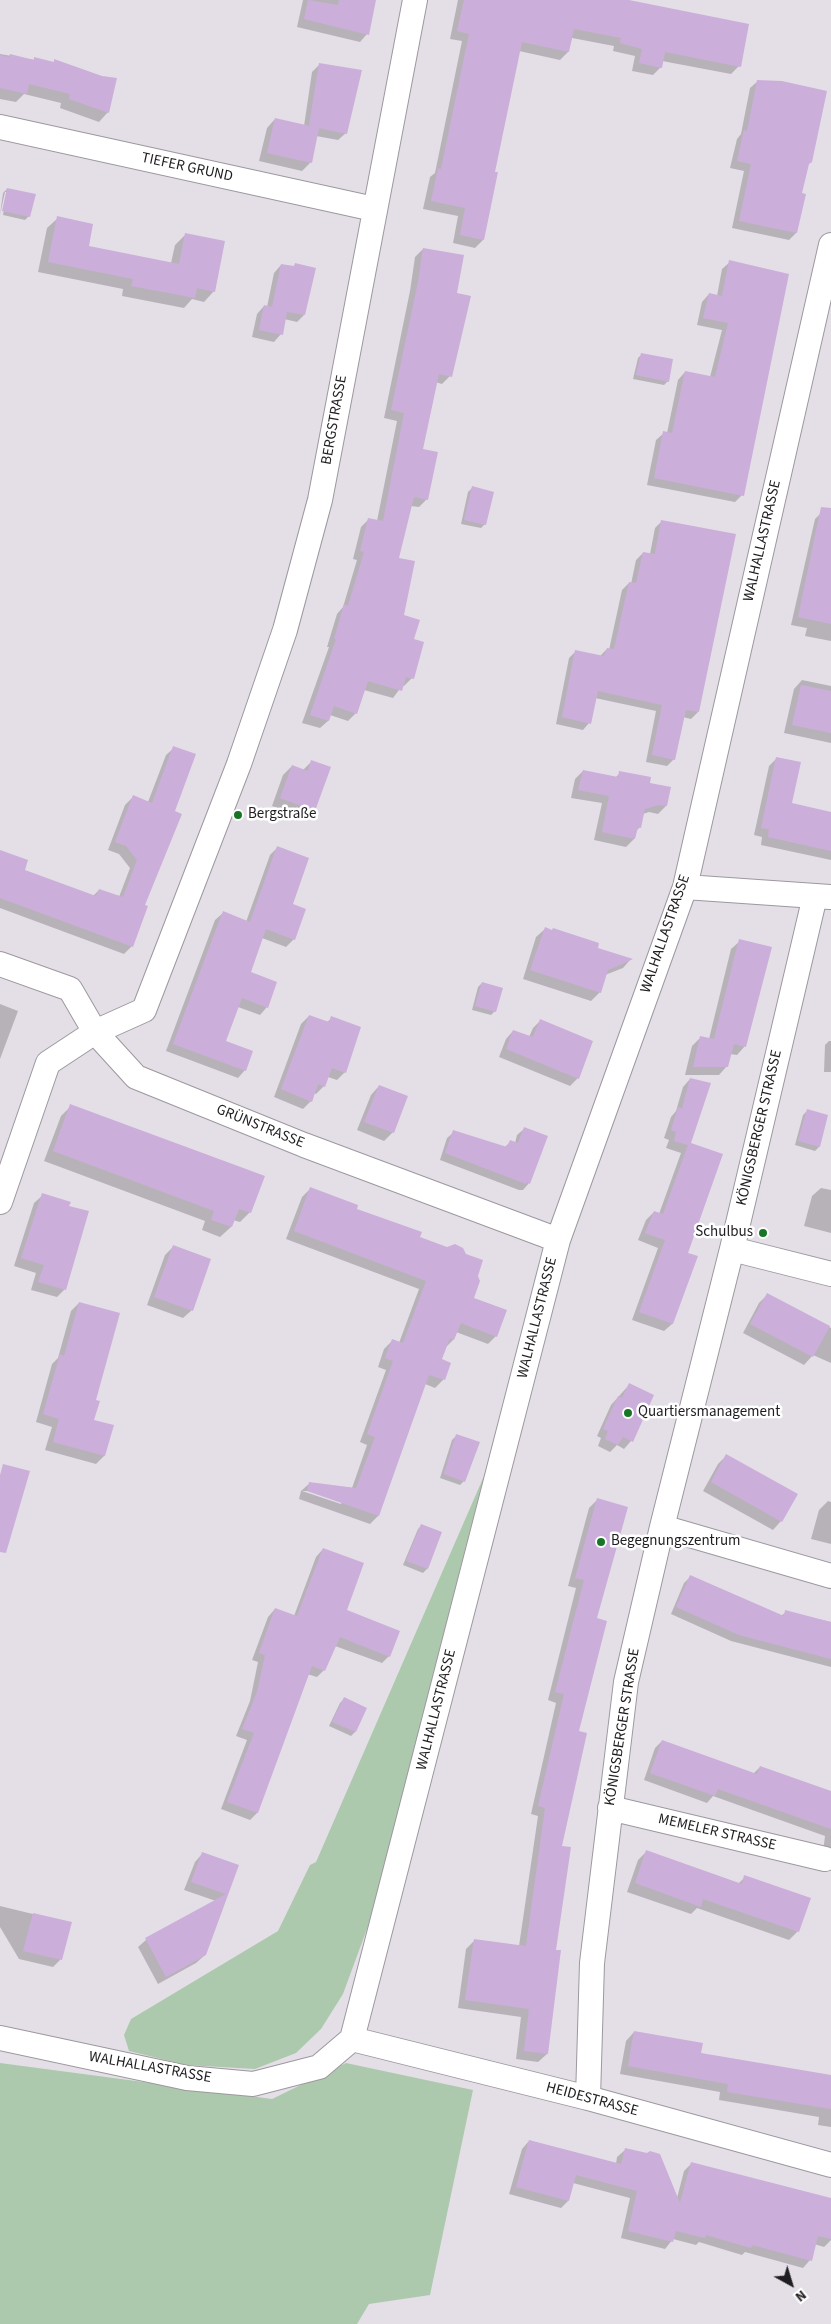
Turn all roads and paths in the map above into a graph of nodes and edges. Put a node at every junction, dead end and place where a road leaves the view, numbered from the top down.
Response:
1 (415, 0) edge
2 (0, 127) edge
3 (374, 209) junction
4 (831, 245) edge
5 (684, 887) junction
6 (823, 896) edge
7 (0, 964) edge
8 (95, 1032) junction
9 (0, 1202) edge
10 (558, 1240) junction
11 (732, 1249) junction
12 (831, 1274) edge
13 (662, 1527) junction
14 (831, 1576) edge
15 (610, 1808) junction
16 (824, 1858) dead end
17 (0, 2038) edge
18 (352, 2039) junction
19 (588, 2098) junction
20 (831, 2165) edge

1 - 3 street, BERGSTRASSE
2 - 3 street, TIEFER GRUND
3 - 8 street, BERGSTRASSE
4 - 5 street, WALHALLASTRASSE
5 - 6 street
5 - 10 street, WALHALLASTRASSE
6 - 11 street, KÖNIGSBERGER STRASSE
7 - 8 street, GRÜNSTRASSE
8 - 9 street, BERGSTRASSE
8 - 10 street, GRÜNSTRASSE
10 - 18 street, WALHALLASTRASSE
11 - 12 street
11 - 13 street, KÖNIGSBERGER STRASSE
13 - 14 street
13 - 15 street, KÖNIGSBERGER STRASSE
15 - 16 street, MEMELER STRASSE
15 - 19 street, KÖNIGSBERGER STRASSE
17 - 18 street, WALHALLASTRASSE
18 - 19 street, HEIDESTRASSE
19 - 20 street, HEIDESTRASSE

